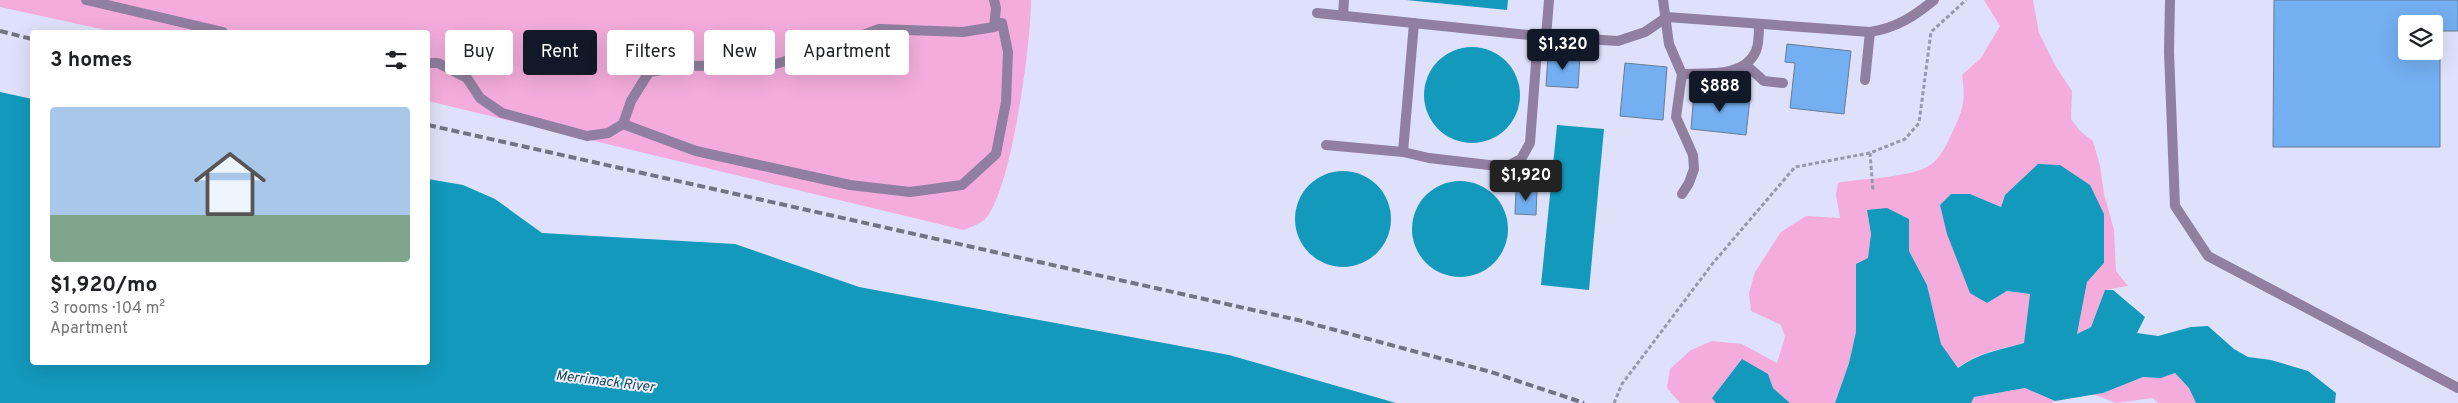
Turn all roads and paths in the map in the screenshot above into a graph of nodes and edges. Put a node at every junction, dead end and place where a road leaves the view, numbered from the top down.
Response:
1 (86, 0) edge
2 (994, 0) edge
3 (1344, 0) edge
4 (1549, 0) edge
5 (1663, 0) edge
6 (1934, 0) edge
7 (1966, 0) edge
8 (2170, 0) edge
9 (1317, 13) dead end
10 (1343, 16) junction
11 (1667, 17) junction
12 (1414, 23) junction
13 (1760, 24) junction
14 (994, 27) junction
15 (214, 30) edge
16 (1870, 32) junction
17 (1542, 36) junction
18 (430, 63) edge
19 (1746, 65) junction
20 (1682, 74) junction
21 (1865, 80) dead end
22 (1783, 84) dead end
23 (623, 124) junction
24 (1326, 145) dead end
25 (1403, 152) junction
26 (1870, 153) junction
27 (1873, 191) dead end
28 (1682, 194) dead end
29 (2458, 388) edge
30 (1614, 403) edge

1 - 15 lane
2 - 14 lane
3 - 10 lane
4 - 17 lane
5 - 11 lane
6 - 16 lane
7 - 26 path
8 - 29 lane
9 - 10 lane
10 - 12 lane
11 - 13 lane
11 - 17 lane
11 - 20 lane
12 - 17 lane
12 - 25 lane
13 - 16 lane
13 - 19 lane
14 - 23 lane
14 - 23 lane
16 - 21 lane
17 - 25 lane
18 - 23 lane
19 - 20 lane
19 - 22 lane
20 - 28 lane
24 - 25 lane
26 - 27 path
26 - 30 path

